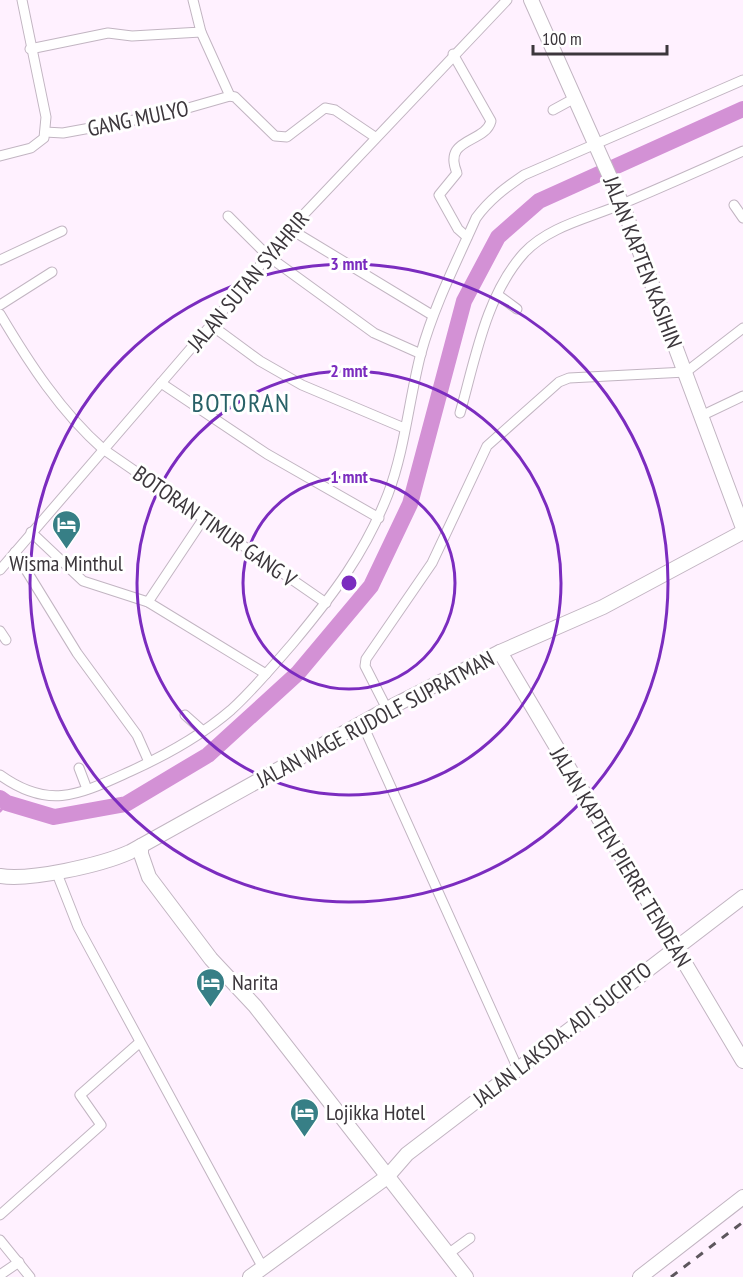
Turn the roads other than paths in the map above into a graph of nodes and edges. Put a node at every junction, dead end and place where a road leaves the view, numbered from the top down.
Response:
1 (22, 0) edge
2 (193, 0) edge
3 (507, 0) edge
4 (531, 0) edge
5 (201, 32) junction
6 (30, 49) junction
7 (453, 54) junction
8 (743, 80) edge
9 (230, 96) junction
10 (575, 98) junction
11 (553, 110) dead end
12 (45, 135) junction
13 (375, 137) junction
14 (598, 147) junction
15 (743, 151) edge
16 (0, 156) edge
17 (622, 203) junction
18 (734, 205) dead end
19 (228, 216) dead end
20 (743, 218) edge
21 (290, 229) junction
22 (62, 231) dead end
23 (467, 237) junction
24 (268, 256) junction
25 (0, 260) edge
26 (52, 272) dead end
27 (498, 295) junction
28 (0, 305) edge
29 (517, 309) dead end
30 (0, 314) edge
31 (432, 315) junction
32 (212, 325) junction
33 (743, 328) edge
34 (421, 354) junction
35 (584, 366) dead end
36 (686, 372) junction
37 (587, 377) junction
38 (161, 383) junction
39 (743, 396) edge
40 (460, 413) dead end
41 (701, 416) junction
42 (404, 428) junction
43 (104, 449) junction
44 (204, 518) junction
45 (378, 518) junction
46 (743, 530) edge
47 (32, 532) junction
48 (15, 552) junction
49 (0, 570) edge
50 (148, 602) junction
51 (326, 603) junction
52 (0, 631) edge
53 (6, 640) dead end
54 (500, 652) junction
55 (266, 674) junction
56 (387, 709) junction
57 (185, 715) dead end
58 (362, 723) junction
59 (203, 731) junction
60 (149, 762) junction
61 (79, 768) dead end
62 (0, 775) edge
63 (87, 789) junction
64 (141, 846) junction
65 (56, 871) junction
66 (0, 876) edge
67 (743, 897) edge
68 (675, 947) junction
69 (139, 1043) junction
70 (743, 1061) edge
71 (518, 1069) junction
72 (387, 1177) junction
73 (743, 1197) edge
74 (0, 1215) edge
75 (470, 1238) dead end
76 (0, 1240) edge
77 (448, 1254) junction
78 (19, 1262) junction
79 (263, 1268) junction
80 (0, 1275) edge
81 (30, 1277) edge
82 (250, 1277) edge
83 (466, 1277) edge
84 (640, 1277) edge

1 - 6 street
2 - 5 street
3 - 7 street, JALAN SUTAN SYAHRIR
4 - 10 street, JALAN KAPTEN KASIHIN
5 - 6 street
5 - 9 street
6 - 12 street
7 - 13 street, JALAN SUTAN SYAHRIR
7 - 23 street
8 - 14 street
9 - 12 street, GANG MULYO
9 - 13 street
10 - 11 street
10 - 14 street, JALAN KAPTEN KASIHIN
12 - 16 street
13 - 21 street, JALAN SUTAN SYAHRIR
14 - 17 street, JALAN KAPTEN KASIHIN
14 - 23 street
15 - 17 street
17 - 27 street
17 - 36 street, JALAN KAPTEN KASIHIN
18 - 20 street
19 - 24 street
21 - 24 street, JALAN SUTAN SYAHRIR
21 - 31 street
22 - 25 street
23 - 31 street
24 - 32 street, JALAN SUTAN SYAHRIR
24 - 34 street
26 - 28 street
27 - 29 street
27 - 40 street
30 - 43 street, BOTORAN TIMUR GANG V
31 - 34 street
32 - 38 street, JALAN SUTAN SYAHRIR
32 - 42 street
33 - 36 street
34 - 42 street
35 - 37 street
36 - 37 street
36 - 41 street, JALAN KAPTEN KASIHIN
37 - 56 street
38 - 43 street, JALAN SUTAN SYAHRIR
38 - 45 street
39 - 41 street
41 - 46 street, JALAN KAPTEN KASIHIN
42 - 45 street
43 - 44 street, BOTORAN TIMUR GANG V
43 - 47 street, JALAN SUTAN SYAHRIR
44 - 50 street
44 - 51 street, BOTORAN TIMUR GANG V
45 - 51 street
46 - 54 street, JALAN WAGE RUDOLF SUPRATMAN
47 - 48 street, JALAN SUTAN SYAHRIR
47 - 50 street
48 - 49 street, JALAN SUTAN SYAHRIR
48 - 60 street
50 - 55 street
51 - 55 street
52 - 53 street
54 - 56 street, JALAN WAGE RUDOLF SUPRATMAN
54 - 68 street, JALAN KAPTEN PIERRE TENDEAN
55 - 59 street
56 - 58 street, JALAN WAGE RUDOLF SUPRATMAN
57 - 59 street
58 - 64 street, JALAN WAGE RUDOLF SUPRATMAN
58 - 71 street
59 - 60 street
60 - 63 street
61 - 63 street
62 - 63 street
64 - 65 street, JALAN WAGE RUDOLF SUPRATMAN
64 - 72 street
65 - 66 street, JALAN WAGE RUDOLF SUPRATMAN
65 - 69 street
67 - 68 street, JALAN LAKSDA. ADI SUCIPTO
68 - 70 street, JALAN KAPTEN PIERRE TENDEAN
68 - 71 street, JALAN LAKSDA. ADI SUCIPTO
69 - 74 street
69 - 79 street
71 - 72 street, JALAN LAKSDA. ADI SUCIPTO
72 - 77 street
72 - 79 street, JALAN LAKSDA. ADI SUCIPTO
73 - 84 street
75 - 77 street
76 - 78 street
77 - 83 street
78 - 80 street
78 - 81 street
79 - 82 street, JALAN LAKSDA. ADI SUCIPTO

